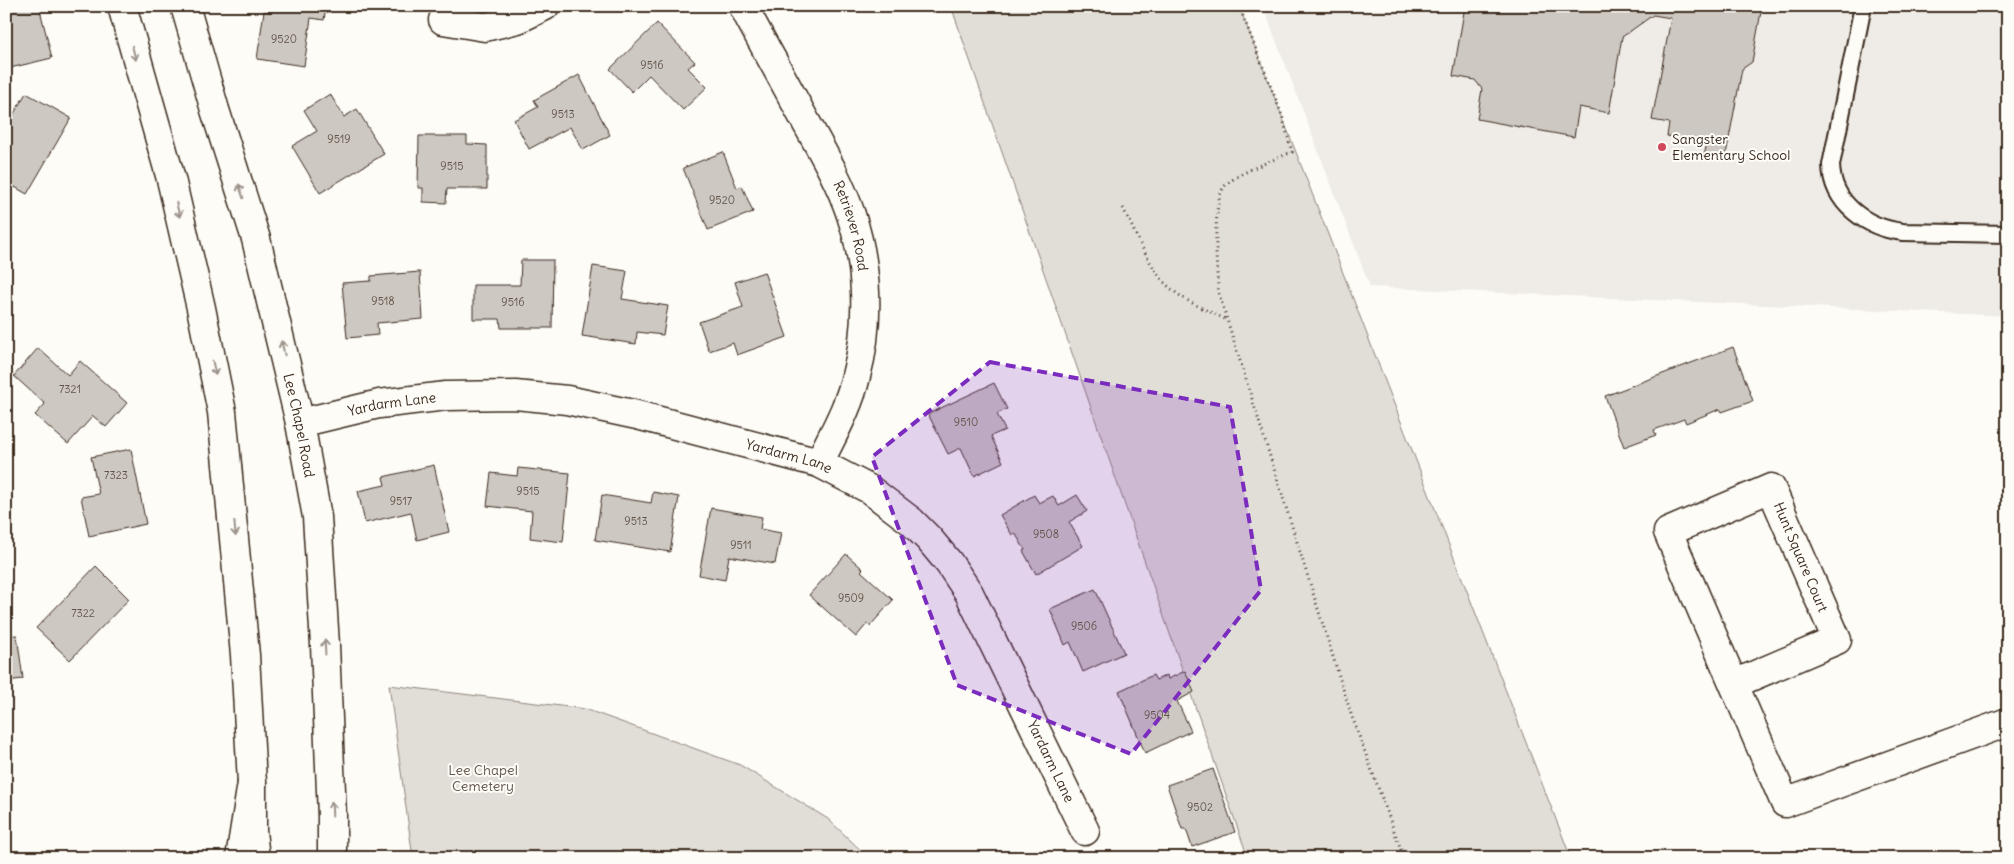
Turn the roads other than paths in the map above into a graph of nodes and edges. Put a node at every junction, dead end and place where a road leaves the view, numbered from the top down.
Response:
1 (122, 6) edge
2 (185, 6) edge
3 (545, 6) edge
4 (743, 6) edge
5 (1864, 6) edge
6 (443, 20) dead end
7 (2008, 234) edge
8 (300, 423) junction
9 (819, 463) junction
10 (1734, 684) junction
11 (2008, 722) edge
12 (252, 783) junction
13 (1085, 831) dead end
14 (240, 858) edge
15 (256, 858) edge
16 (332, 858) edge

1 -> 12 main road
8 -> 2 main road, Lee Chapel Road
3 - 6 main road
4 - 9 main road, Retriever Road
5 - 7 lane
8 - 9 main road, Yardarm Lane
16 -> 8 main road, Lee Chapel Road
9 - 13 main road, Yardarm Lane
10 - 10 main road, Hunt Square Court
10 - 11 main road, Hunt Square Court
12 - 14 main road
12 - 15 main road

